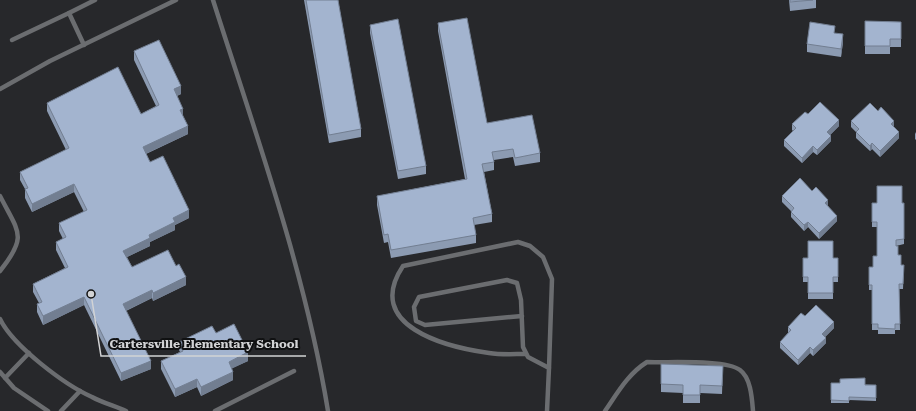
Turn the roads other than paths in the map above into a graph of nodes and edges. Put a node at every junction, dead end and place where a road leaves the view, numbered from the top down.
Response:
1 (95, 0) edge
2 (176, 0) edge
3 (213, 0) edge
4 (69, 13) junction
5 (12, 40) dead end
6 (84, 45) junction
7 (0, 89) edge
8 (0, 196) edge
9 (0, 271) edge
10 (522, 316) junction
11 (0, 319) edge
12 (29, 353) junction
13 (526, 354) junction
14 (549, 368) junction
15 (294, 371) dead end
16 (0, 372) edge
17 (5, 378) junction
18 (80, 391) junction
19 (48, 411) edge
20 (61, 411) edge
21 (126, 411) edge
22 (215, 411) edge
23 (328, 411) edge
24 (546, 411) edge
25 (605, 411) edge
26 (753, 411) edge

1 - 4 lane
2 - 6 lane
3 - 23 lane
4 - 5 lane
4 - 6 lane
6 - 7 lane
8 - 9 lane
10 - 10 lane
10 - 13 lane
11 - 12 lane
12 - 17 lane
12 - 18 lane
13 - 14 lane
13 - 14 lane
14 - 24 lane
15 - 22 lane
16 - 17 lane
17 - 19 lane
18 - 20 lane
18 - 21 lane
25 - 26 lane

